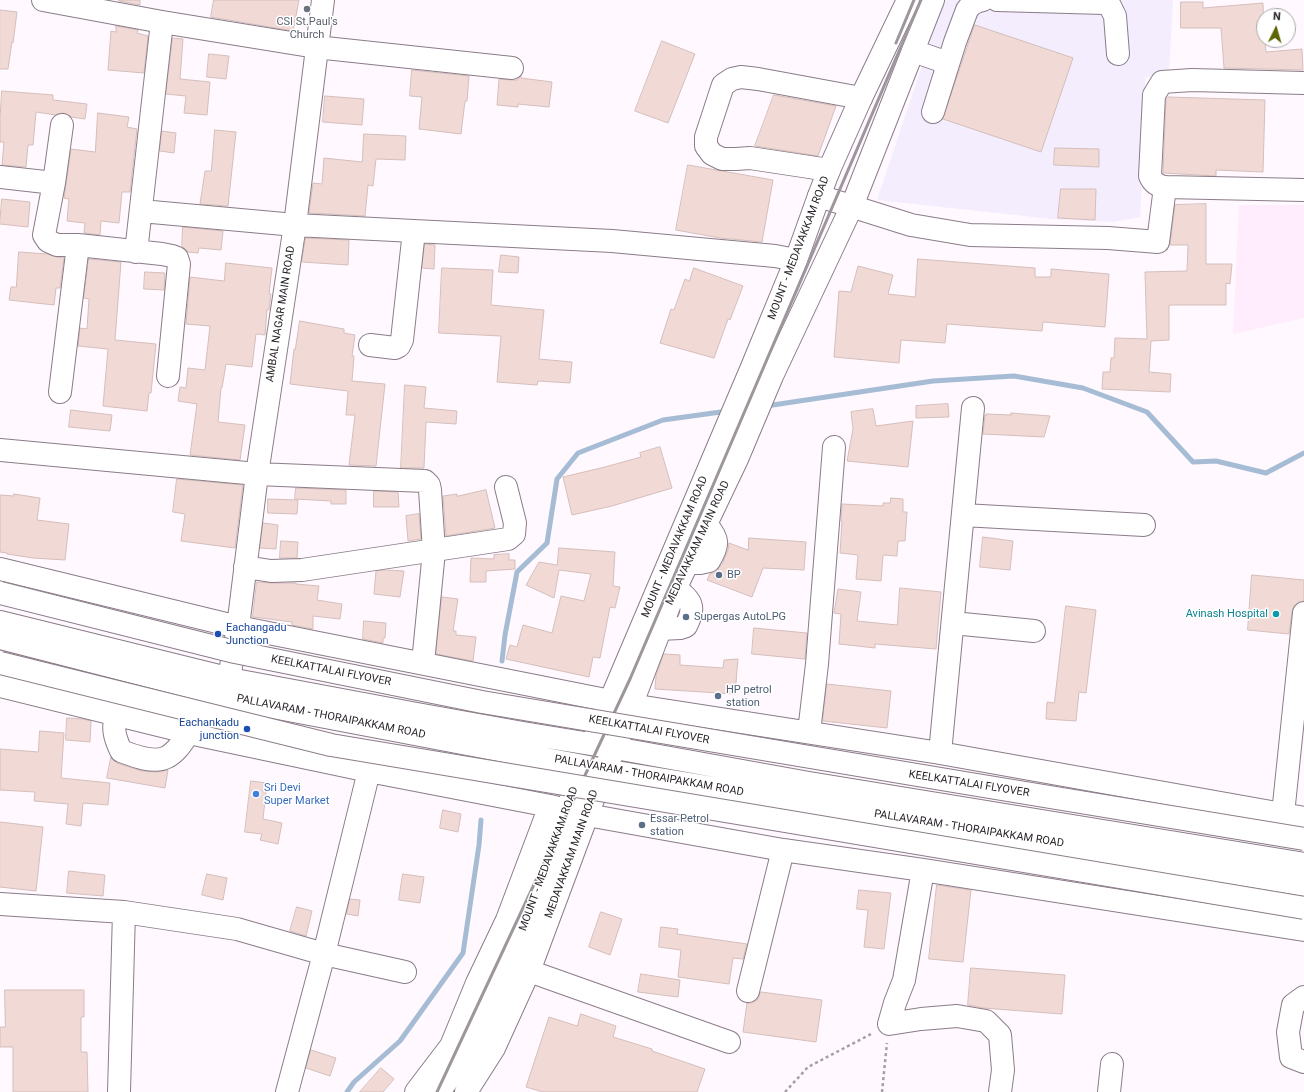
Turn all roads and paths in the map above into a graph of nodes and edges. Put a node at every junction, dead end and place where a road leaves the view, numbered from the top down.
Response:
1 (43, 0) edge
2 (323, 0) edge
3 (908, 0) edge
4 (933, 0) edge
5 (983, 0) edge
6 (997, 0) edge
7 (162, 22) junction
8 (316, 47) junction
9 (913, 51) junction
10 (1118, 54) dead end
11 (948, 63) junction
12 (512, 68) dead end
13 (1304, 83) edge
14 (861, 98) junction
15 (933, 112) dead end
16 (62, 125) dead end
17 (829, 170) junction
18 (0, 177) edge
19 (54, 183) junction
20 (1165, 187) junction
21 (1304, 190) edge
22 (819, 196) junction
23 (852, 206) junction
24 (141, 211) junction
25 (295, 225) junction
26 (414, 231) junction
27 (78, 245) junction
28 (136, 252) junction
29 (796, 260) junction
30 (370, 345) dead end
31 (168, 376) dead end
32 (60, 392) dead end
33 (973, 408) dead end
34 (834, 446) dead end
35 (0, 450) edge
36 (257, 474) junction
37 (506, 487) dead end
38 (963, 515) junction
39 (1144, 525) dead end
40 (434, 550) junction
41 (245, 568) junction
42 (0, 569) edge
43 (0, 593) edge
44 (1304, 614) edge
45 (0, 622) edge
46 (953, 623) junction
47 (238, 627) junction
48 (1034, 631) dead end
49 (0, 638) edge
50 (0, 663) edge
51 (423, 663) junction
52 (229, 678) junction
53 (0, 686) edge
54 (621, 702) junction
55 (116, 715) junction
56 (809, 732) junction
57 (189, 733) junction
58 (592, 744) junction
59 (615, 748) junction
60 (940, 753) junction
61 (593, 767) junction
62 (369, 772) junction
63 (568, 810) junction
64 (1283, 814) junction
65 (1304, 818) edge
66 (1304, 839) edge
67 (783, 850) junction
68 (1304, 864) edge
69 (923, 870) junction
70 (1304, 885) edge
71 (0, 904) edge
72 (1304, 908) edge
73 (124, 912) junction
74 (1304, 930) edge
75 (324, 954) junction
76 (529, 971) junction
77 (405, 972) dead end
78 (748, 991) dead end
79 (1304, 997) edge
80 (889, 1024) junction
81 (729, 1042) dead end
82 (1304, 1062) edge
83 (1112, 1064) dead end
84 (119, 1092) edge
85 (287, 1092) edge
86 (416, 1092) edge
87 (439, 1092) edge
88 (466, 1092) edge
89 (785, 1092) edge
90 (882, 1092) edge
91 (1000, 1092) edge
92 (1109, 1092) edge

1 - 7 street
2 - 8 street, AMBAL NAGAR MAIN ROAD
3 - 14 street, MOUNT - MEDAVAKKAM ROAD
4 - 9 street
5 - 11 street
6 - 10 street
7 - 8 street
7 - 24 street
8 - 12 street
8 - 25 street, AMBAL NAGAR MAIN ROAD
9 - 11 street
9 - 23 street
11 - 15 street
13 - 20 street
14 - 17 street, MOUNT - MEDAVAKKAM ROAD
14 - 17 street
16 - 19 street
17 - 22 street, MOUNT - MEDAVAKKAM ROAD
18 - 19 street
19 - 27 street
20 - 21 street
20 - 23 street
22 - 23 street
22 - 29 street, MOUNT - MEDAVAKKAM ROAD
23 - 54 street, MEDAVAKKAM MAIN ROAD
24 - 25 street
24 - 28 street
25 - 26 street
25 - 36 street, AMBAL NAGAR MAIN ROAD
26 - 29 street
26 - 30 street
27 - 28 street
27 - 32 street
28 - 31 street
29 - 54 street, MOUNT - MEDAVAKKAM ROAD
33 - 38 street
34 - 56 street
35 - 36 street
36 - 40 street
36 - 41 street, AMBAL NAGAR MAIN ROAD
37 - 40 street
38 - 39 street
38 - 46 street
40 - 41 street
40 - 51 street
41 - 47 street, AMBAL NAGAR MAIN ROAD
42 - 47 street
43 - 66 street, KEELKATTALAI FLYOVER, bridge
44 - 64 street
45 - 52 street, PALLAVARAM - THORAIPAKKAM ROAD
46 - 48 street
46 - 60 street
47 - 51 street
47 - 52 street, AMBAL NAGAR MAIN ROAD
49 - 61 street, PALLAVARAM - THORAIPAKKAM ROAD
50 - 72 street, bridge
51 - 54 street
52 - 58 street, PALLAVARAM - THORAIPAKKAM ROAD
53 - 55 street
54 - 56 street
54 - 58 street, MOUNT - MEDAVAKKAM ROAD
54 - 59 street, MEDAVAKKAM MAIN ROAD
55 - 57 street
55 - 57 street
56 - 60 street
57 - 62 street
58 - 59 street, PALLAVARAM - THORAIPAKKAM ROAD
58 - 61 street, MOUNT - MEDAVAKKAM ROAD
59 - 61 street, MEDAVAKKAM MAIN ROAD
59 - 68 street, PALLAVARAM - THORAIPAKKAM ROAD
60 - 64 street
61 - 63 street, MEDAVAKKAM MAIN ROAD
61 - 70 street, PALLAVARAM - THORAIPAKKAM ROAD
62 - 63 street
62 - 75 street
63 - 67 street
63 - 76 street, MEDAVAKKAM MAIN ROAD
63 - 86 street
63 - 87 street, MOUNT - MEDAVAKKAM ROAD
64 - 65 street
67 - 69 street
67 - 78 street
69 - 74 street
69 - 80 street
71 - 73 street
73 - 75 street
73 - 84 street
75 - 77 street
75 - 85 street
76 - 81 street
76 - 88 street, MEDAVAKKAM MAIN ROAD
79 - 82 street
80 - 89 path
80 - 90 path
80 - 91 street
83 - 92 street

